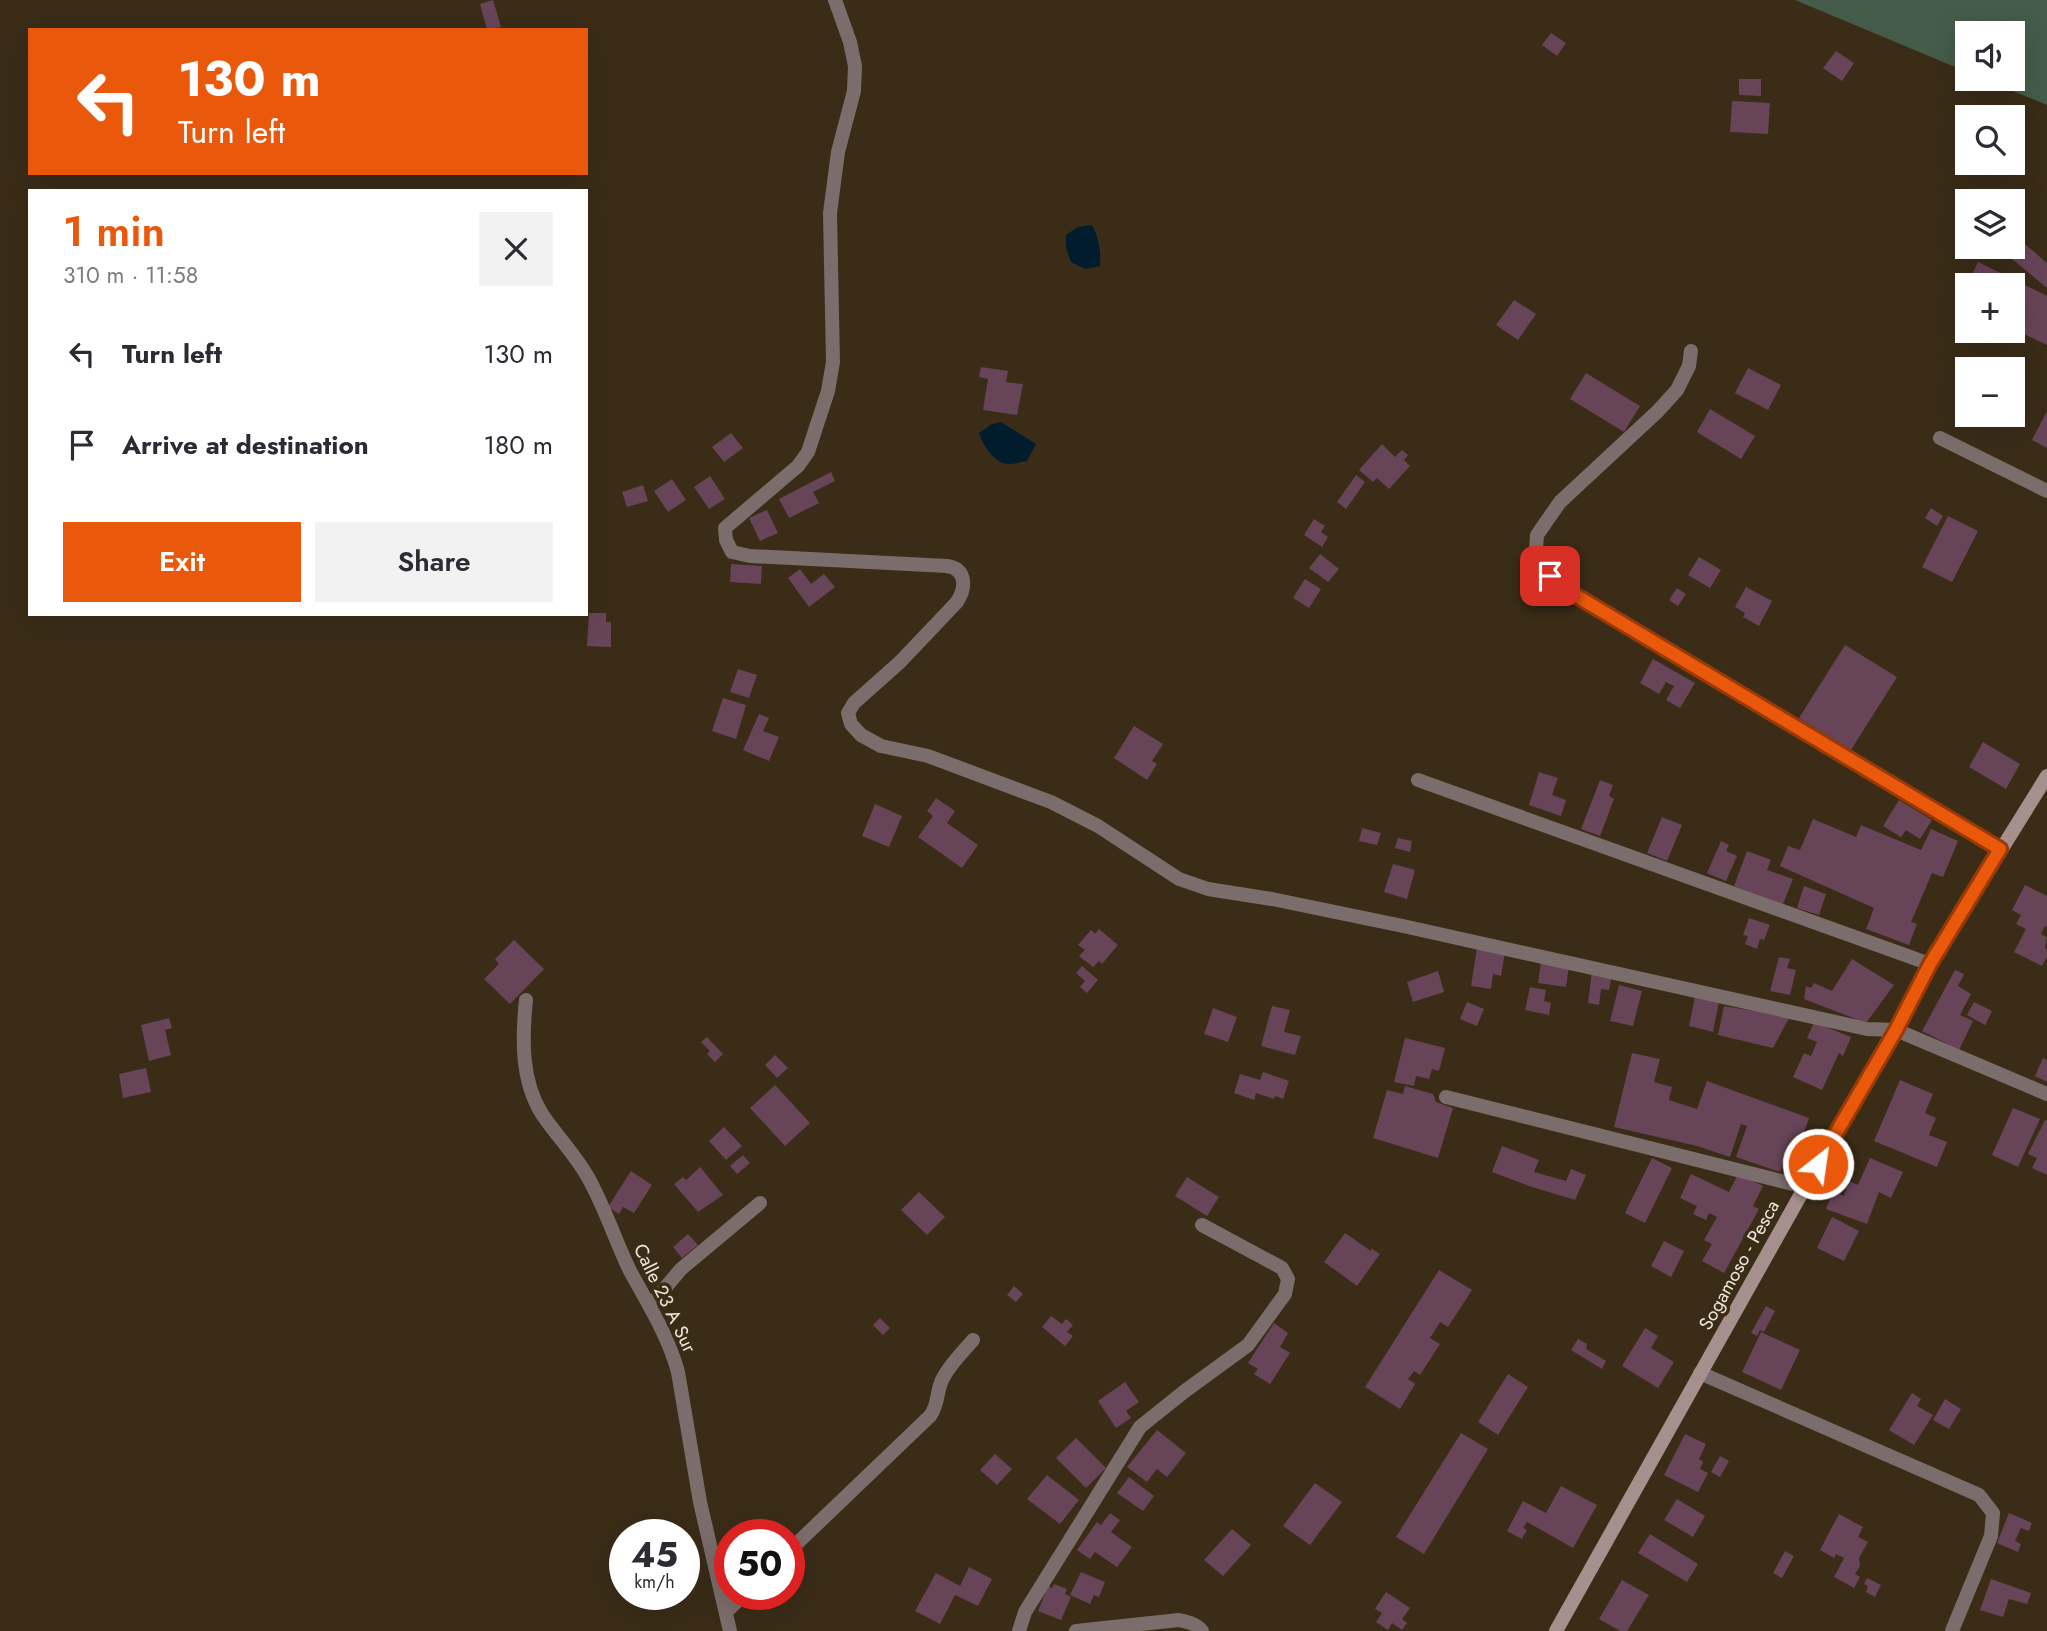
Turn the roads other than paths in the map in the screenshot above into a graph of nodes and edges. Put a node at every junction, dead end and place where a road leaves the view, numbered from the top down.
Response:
1 (835, 0) edge
2 (1691, 351) dead end
3 (1940, 438) dead end
4 (2047, 491) edge
5 (2047, 776) edge
6 (1418, 780) dead end
7 (2000, 849) junction
8 (1930, 964) junction
9 (526, 1000) dead end
10 (1896, 1030) junction
11 (2047, 1094) edge
12 (1446, 1097) dead end
13 (1805, 1187) junction
14 (760, 1203) dead end
15 (1202, 1225) dead end
16 (650, 1306) junction
17 (973, 1340) dead end
18 (1700, 1373) junction
19 (805, 1536) edge
20 (726, 1612) joint
21 (730, 1631) edge
22 (1019, 1631) edge
23 (1076, 1631) edge
24 (1202, 1631) edge
25 (1556, 1631) edge
26 (1952, 1631) edge

1 - 10 street
2 - 7 street
3 - 4 street
5 - 7 main road, Sogamoso - Pesca
6 - 8 street
7 - 8 main road, Sogamoso - Pesca
8 - 10 main road, Sogamoso - Pesca
9 - 16 street, Calle 23 A Sur
10 - 11 street
10 - 13 main road, Sogamoso - Pesca
12 - 13 street
13 - 18 main road, Sogamoso - Pesca
14 - 16 street
15 - 22 street
16 - 20 street, Calle 23 A Sur
17 - 19 street
18 - 25 main road, Sogamoso - Pesca
18 - 26 street
20 - 21 street, Calle 23 A Sur
23 - 24 street

